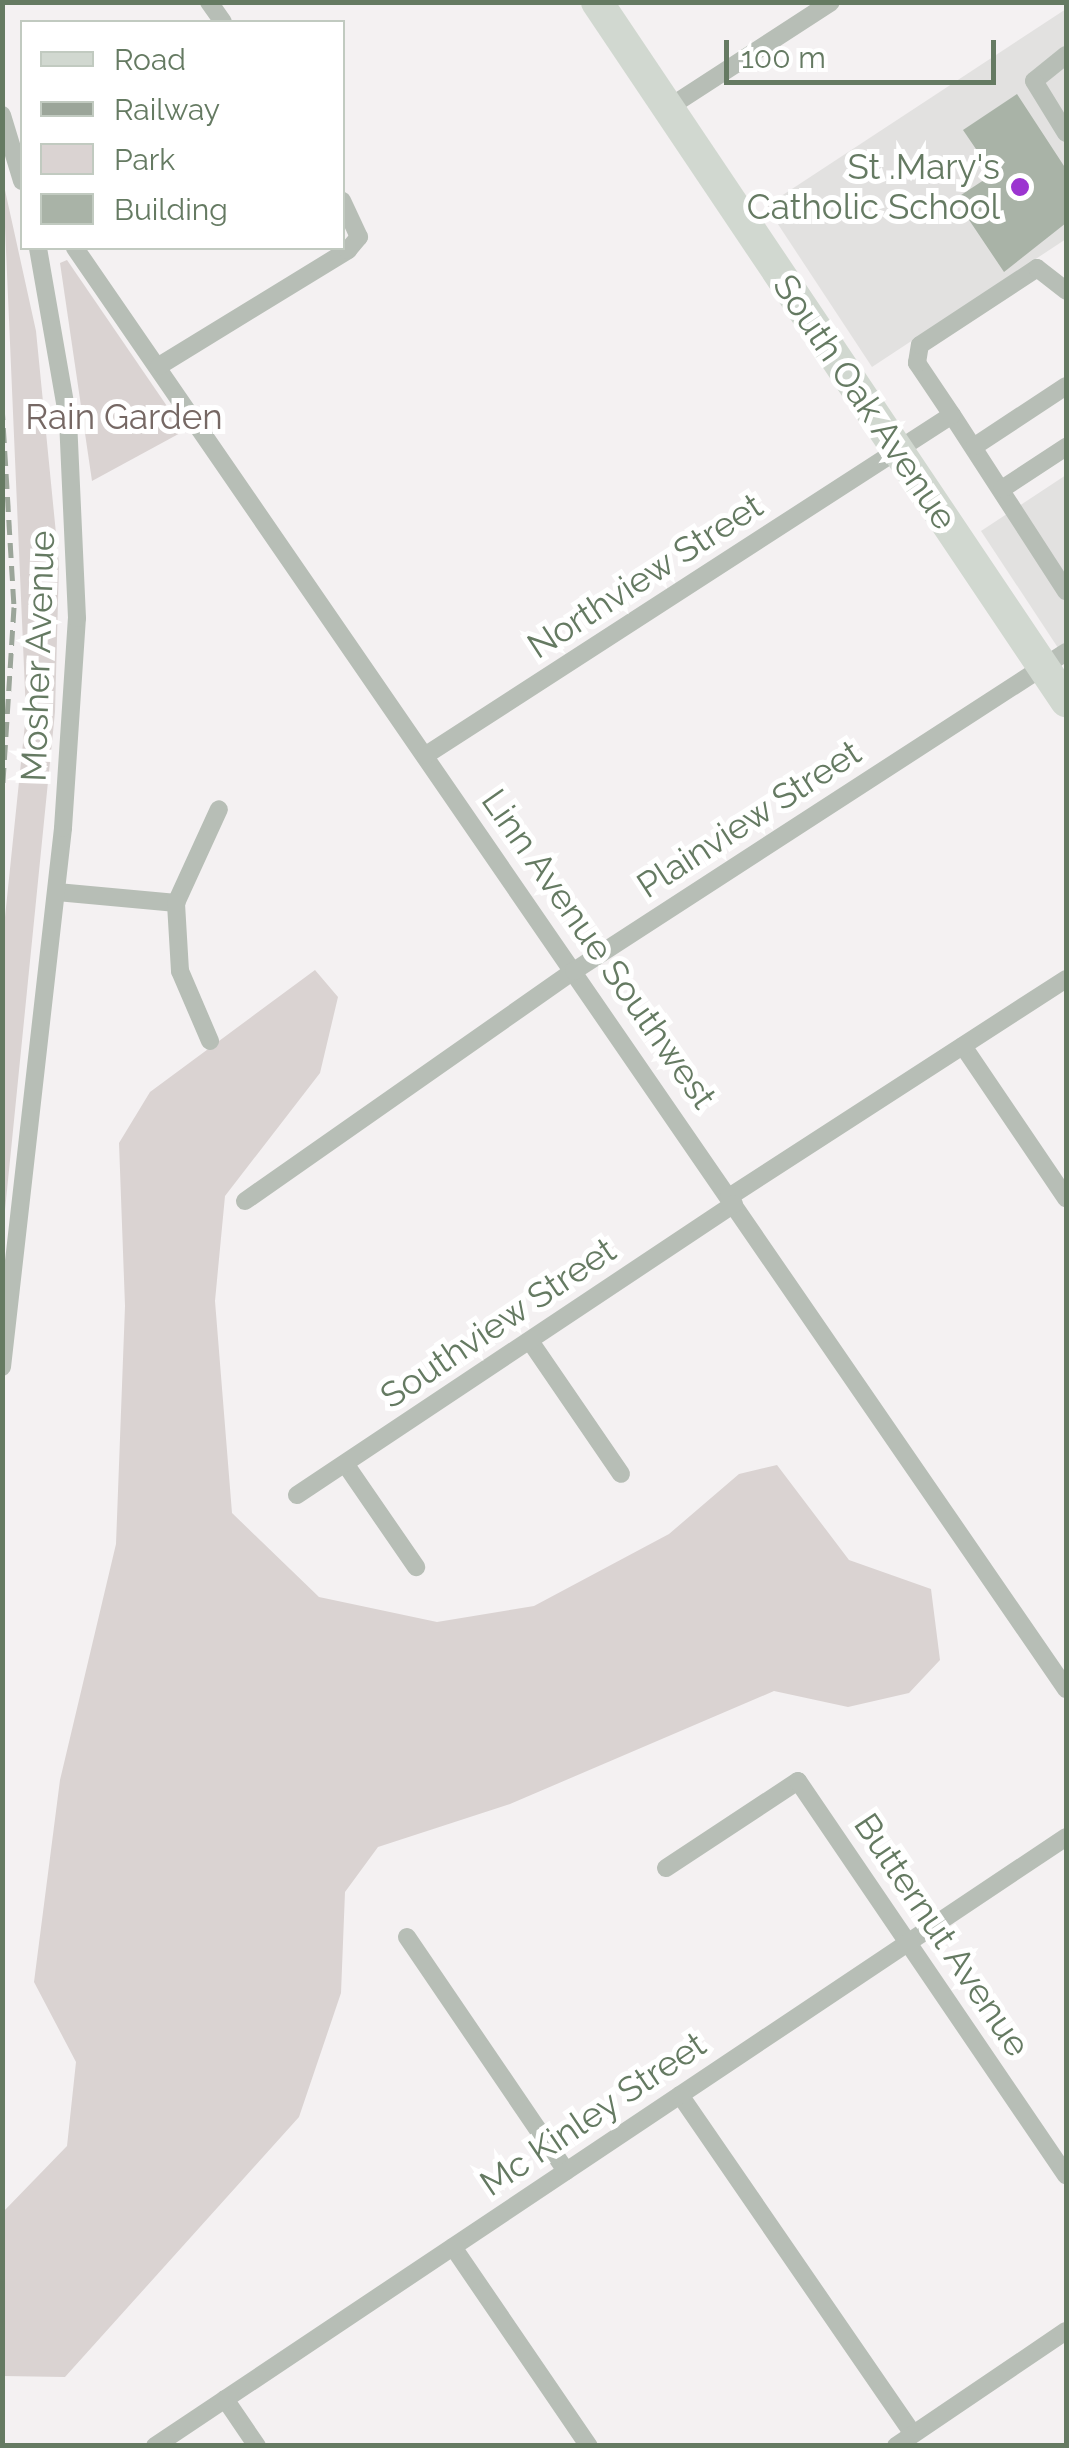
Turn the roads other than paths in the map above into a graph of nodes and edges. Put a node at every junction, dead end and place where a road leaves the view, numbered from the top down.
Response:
1 (597, 2) edge
2 (831, 2) edge
3 (1066, 55) edge
4 (668, 108) junction
5 (2, 115) edge
6 (1066, 132) edge
7 (20, 174) edge
8 (345, 208) edge
9 (345, 246) edge
10 (38, 250) edge
11 (76, 250) edge
12 (339, 250) edge
13 (1066, 292) edge
14 (159, 366) junction
15 (1066, 386) edge
16 (952, 415) junction
17 (975, 446) junction
18 (1066, 446) edge
19 (898, 451) junction
20 (1002, 489) junction
21 (1066, 592) edge
22 (1055, 660) edge
23 (1066, 701) edge
24 (426, 756) junction
25 (219, 809) dead end
26 (57, 892) junction
27 (176, 903) junction
28 (574, 971) junction
29 (1066, 979) edge
30 (210, 1041) dead end
31 (963, 1046) junction
32 (1066, 1198) edge
33 (245, 1200) dead end
34 (732, 1200) junction
35 (530, 1341) junction
36 (2, 1367) edge
37 (346, 1465) junction
38 (621, 1474) dead end
39 (297, 1495) dead end
40 (416, 1567) dead end
41 (1066, 1689) edge
42 (1066, 1837) edge
43 (666, 1868) dead end
44 (407, 1937) dead end
45 (908, 1943) junction
46 (680, 2095) junction
47 (566, 2171) junction
48 (1066, 2176) edge
49 (453, 2246) junction
50 (1066, 2331) edge
51 (225, 2398) junction
52 (913, 2434) junction
53 (155, 2446) edge
54 (257, 2446) edge
55 (590, 2446) edge
56 (896, 2446) edge

1 - 4 main road, South Oak Avenue
2 - 4 street
3 - 6 street
4 - 19 main road, South Oak Avenue
5 - 7 street
8 - 9 street
10 - 26 street, Mosher Avenue
11 - 14 street, Linn Avenue Southwest
12 - 14 street
13 - 16 street
14 - 24 street, Linn Avenue Southwest
15 - 17 street
16 - 17 street
16 - 19 street, Northview Street
17 - 20 street
18 - 20 street
19 - 22 main road, South Oak Avenue
19 - 24 street, Northview Street
20 - 21 street
22 - 23 main road, South Oak Avenue
22 - 28 street, Plainview Street
24 - 28 street, Linn Avenue Southwest
25 - 27 street
26 - 27 street
26 - 36 street, Mosher Avenue
27 - 30 street
28 - 33 street, Plainview Street
28 - 34 street, Linn Avenue Southwest
29 - 31 street, Southview Street
31 - 32 street
31 - 34 street, Southview Street
34 - 35 street, Southview Street
34 - 41 street, Linn Avenue Southwest
35 - 37 street, Southview Street
35 - 38 street
37 - 39 street, Southview Street
37 - 40 street
42 - 45 street, Mc Kinley Street
43 - 45 street, Butternut Avenue
44 - 47 street
45 - 46 street, Mc Kinley Street
45 - 48 street, Butternut Avenue
46 - 47 street, Mc Kinley Street
46 - 52 street
47 - 49 street, Mc Kinley Street
49 - 51 street, Mc Kinley Street
49 - 55 street
50 - 52 street
51 - 53 street, Mc Kinley Street
51 - 54 street
52 - 56 street

